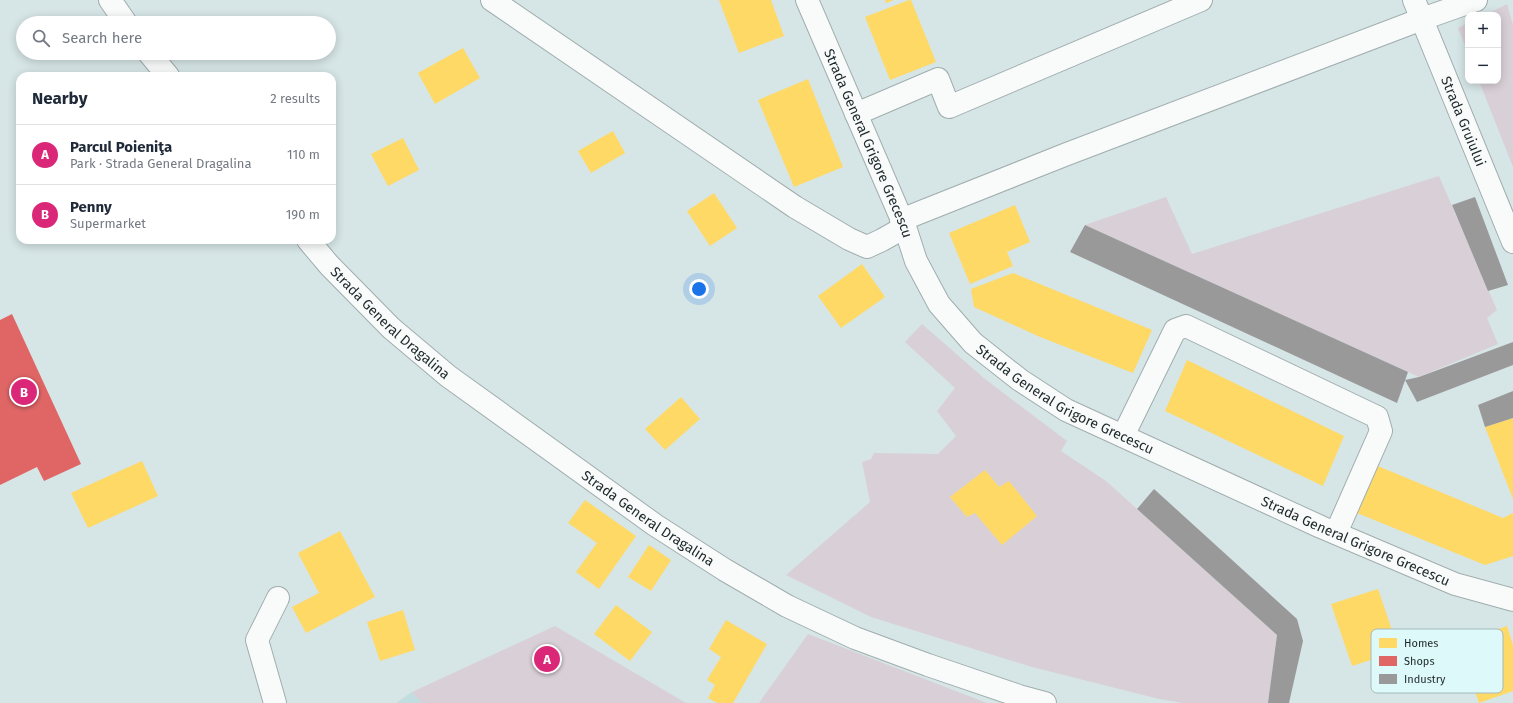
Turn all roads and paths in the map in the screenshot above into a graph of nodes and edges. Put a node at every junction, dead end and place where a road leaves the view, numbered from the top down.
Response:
1 (110, 0) edge
2 (492, 0) edge
3 (807, 0) edge
4 (1201, 0) edge
5 (1476, 0) edge
6 (1418, 10) edge
7 (121, 16) edge
8 (155, 60) edge
9 (165, 72) edge
10 (856, 114) junction
11 (903, 223) junction
12 (1513, 242) edge
13 (312, 244) edge
14 (1123, 436) junction
15 (1336, 534) junction
16 (278, 598) dead end
17 (1513, 600) edge
18 (274, 703) edge
19 (1045, 703) edge

1 - 7 street
2 - 11 street
3 - 10 street, Strada General Grigore Grecescu
4 - 10 street
5 - 6 street
6 - 11 street
6 - 12 street, Strada Gruiului
8 - 9 street
10 - 11 street, Strada General Grigore Grecescu
11 - 14 street, Strada General Grigore Grecescu
13 - 19 street, Strada General Dragalina
14 - 15 street, Strada General Grigore Grecescu
14 - 15 street
15 - 17 street, Strada General Grigore Grecescu
16 - 18 street

